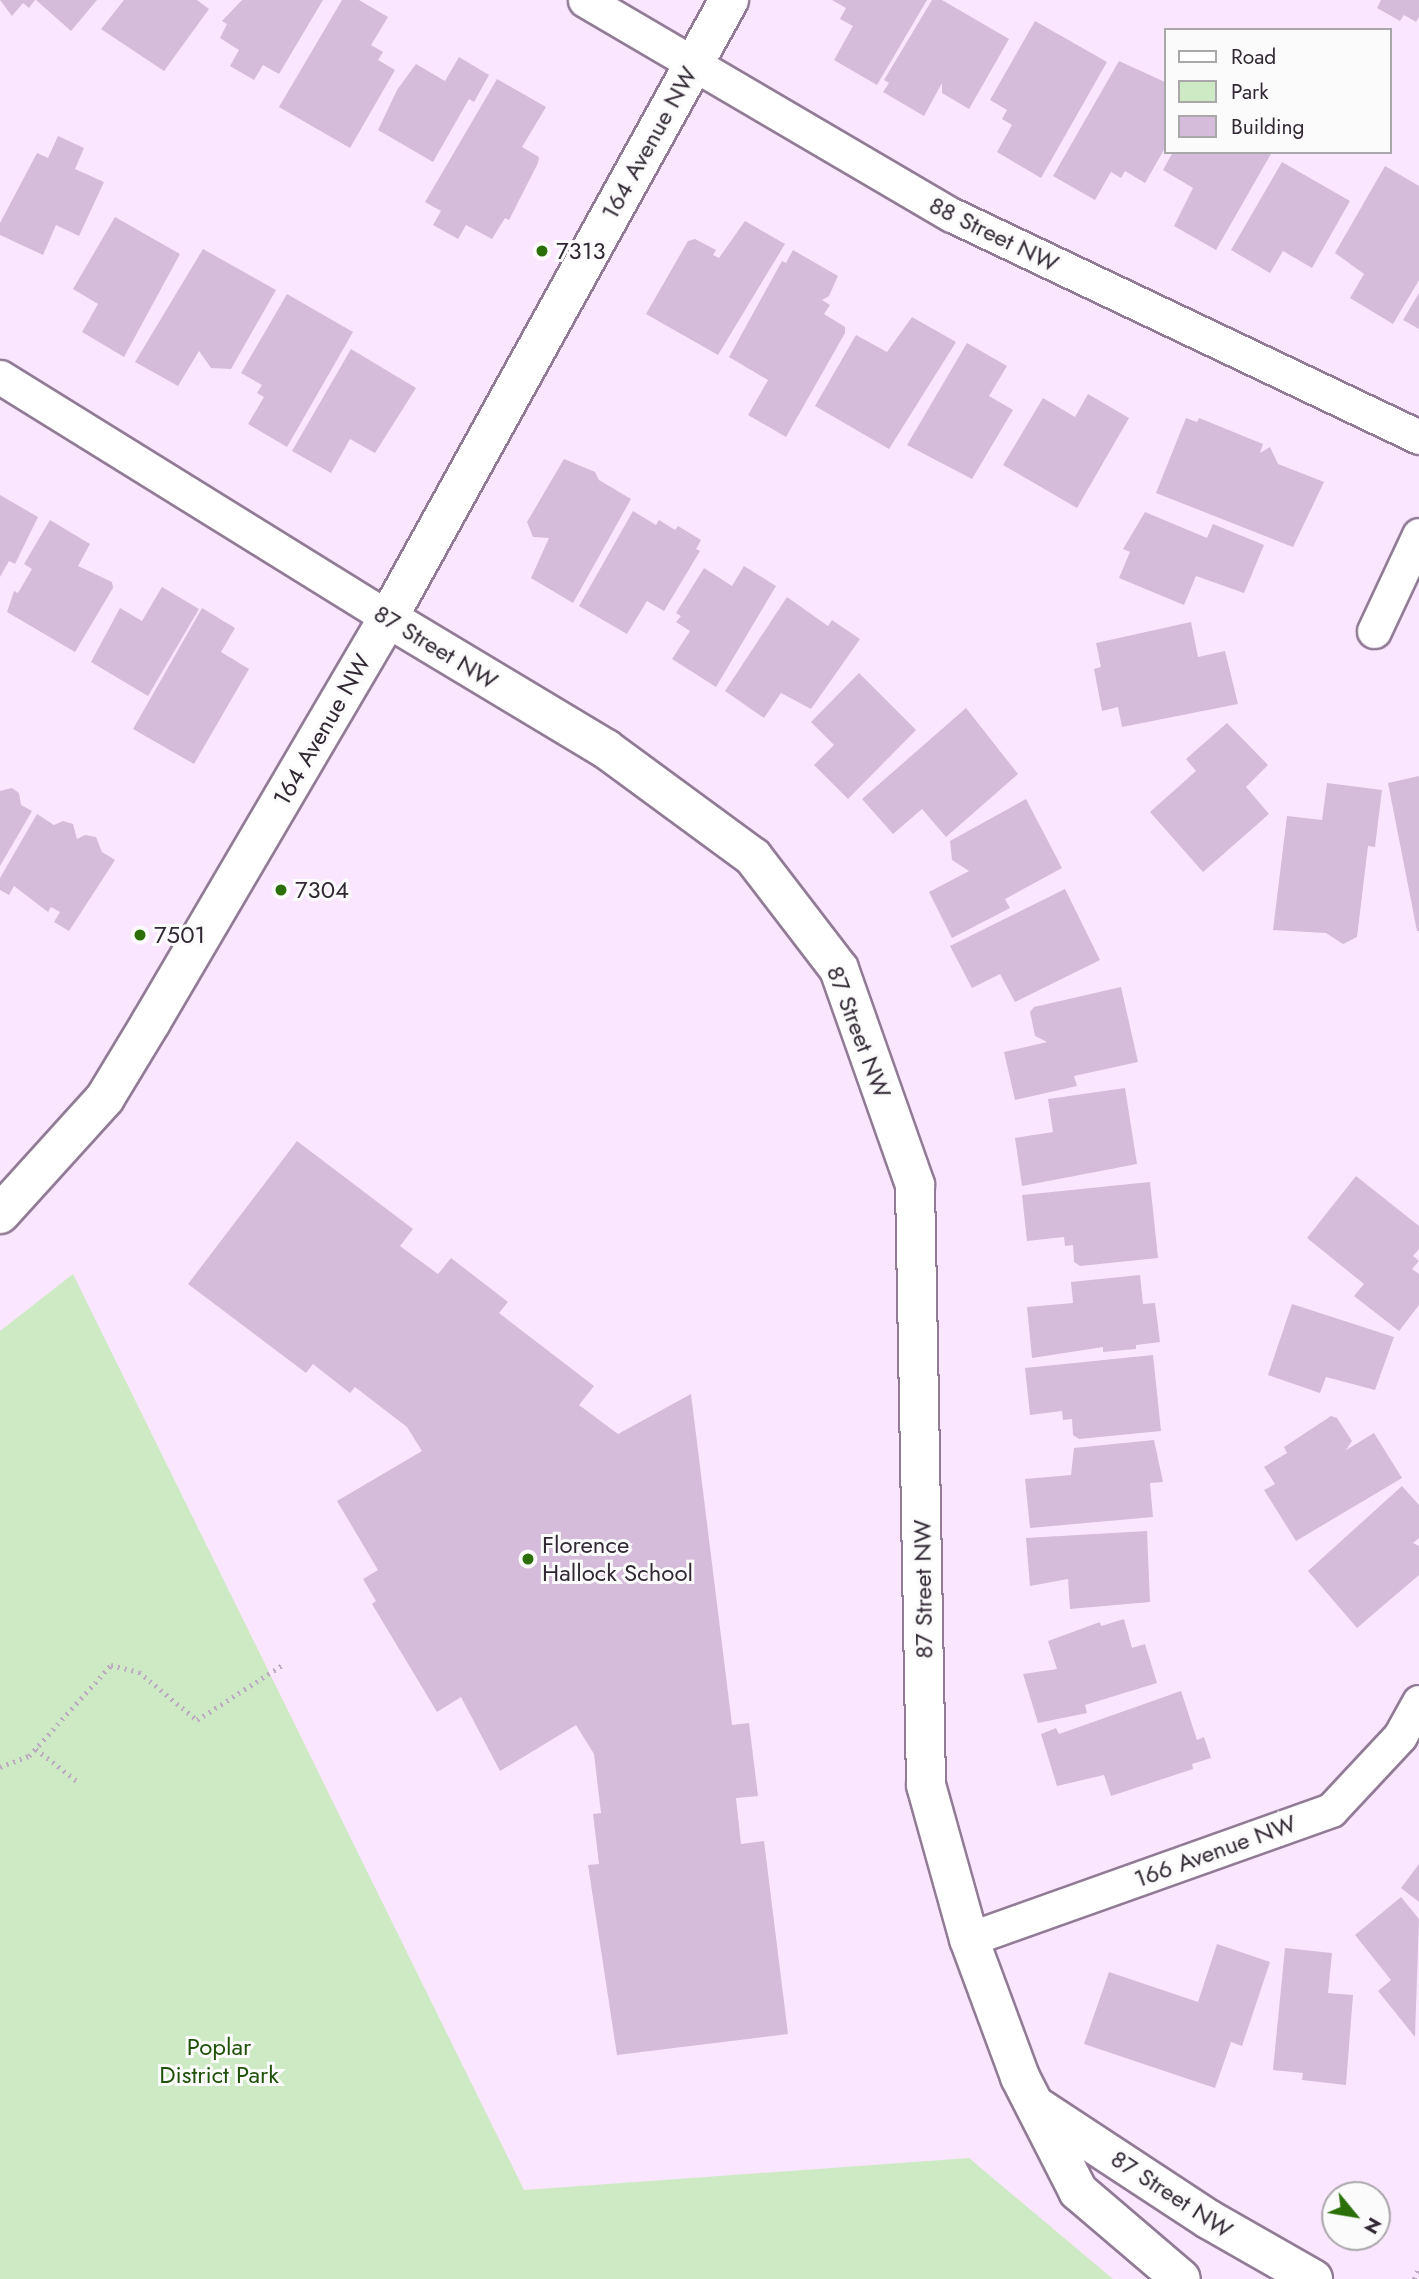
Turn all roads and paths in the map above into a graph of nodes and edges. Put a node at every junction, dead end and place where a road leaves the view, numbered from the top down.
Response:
1 (585, 0) edge
2 (729, 0) edge
3 (692, 64) junction
4 (0, 377) edge
5 (1419, 437) edge
6 (1419, 535) edge
7 (388, 618) junction
8 (1374, 631) dead end
9 (0, 1214) edge
10 (284, 1664) dead end
11 (1419, 1702) edge
12 (36, 1749) junction
13 (0, 1767) edge
14 (77, 1782) dead end
15 (969, 1939) junction
16 (1034, 2105) junction
17 (1419, 2267) edge
18 (1181, 2279) edge
19 (1313, 2279) edge
20 (1414, 2279) edge

1 - 3 street, 88 Street NW
2 - 3 street, 164 Avenue NW
3 - 5 street, 88 Street NW
3 - 7 street, 164 Avenue NW
4 - 7 street, 87 Street NW
6 - 8 street
7 - 9 street, 164 Avenue NW
7 - 15 street, 87 Street NW
10 - 12 path
11 - 15 street, 166 Avenue NW
12 - 13 path
12 - 14 path
15 - 16 street, 87 Street NW
16 - 18 street, 87 Street NW
16 - 19 street, 87 Street NW
17 - 20 path

